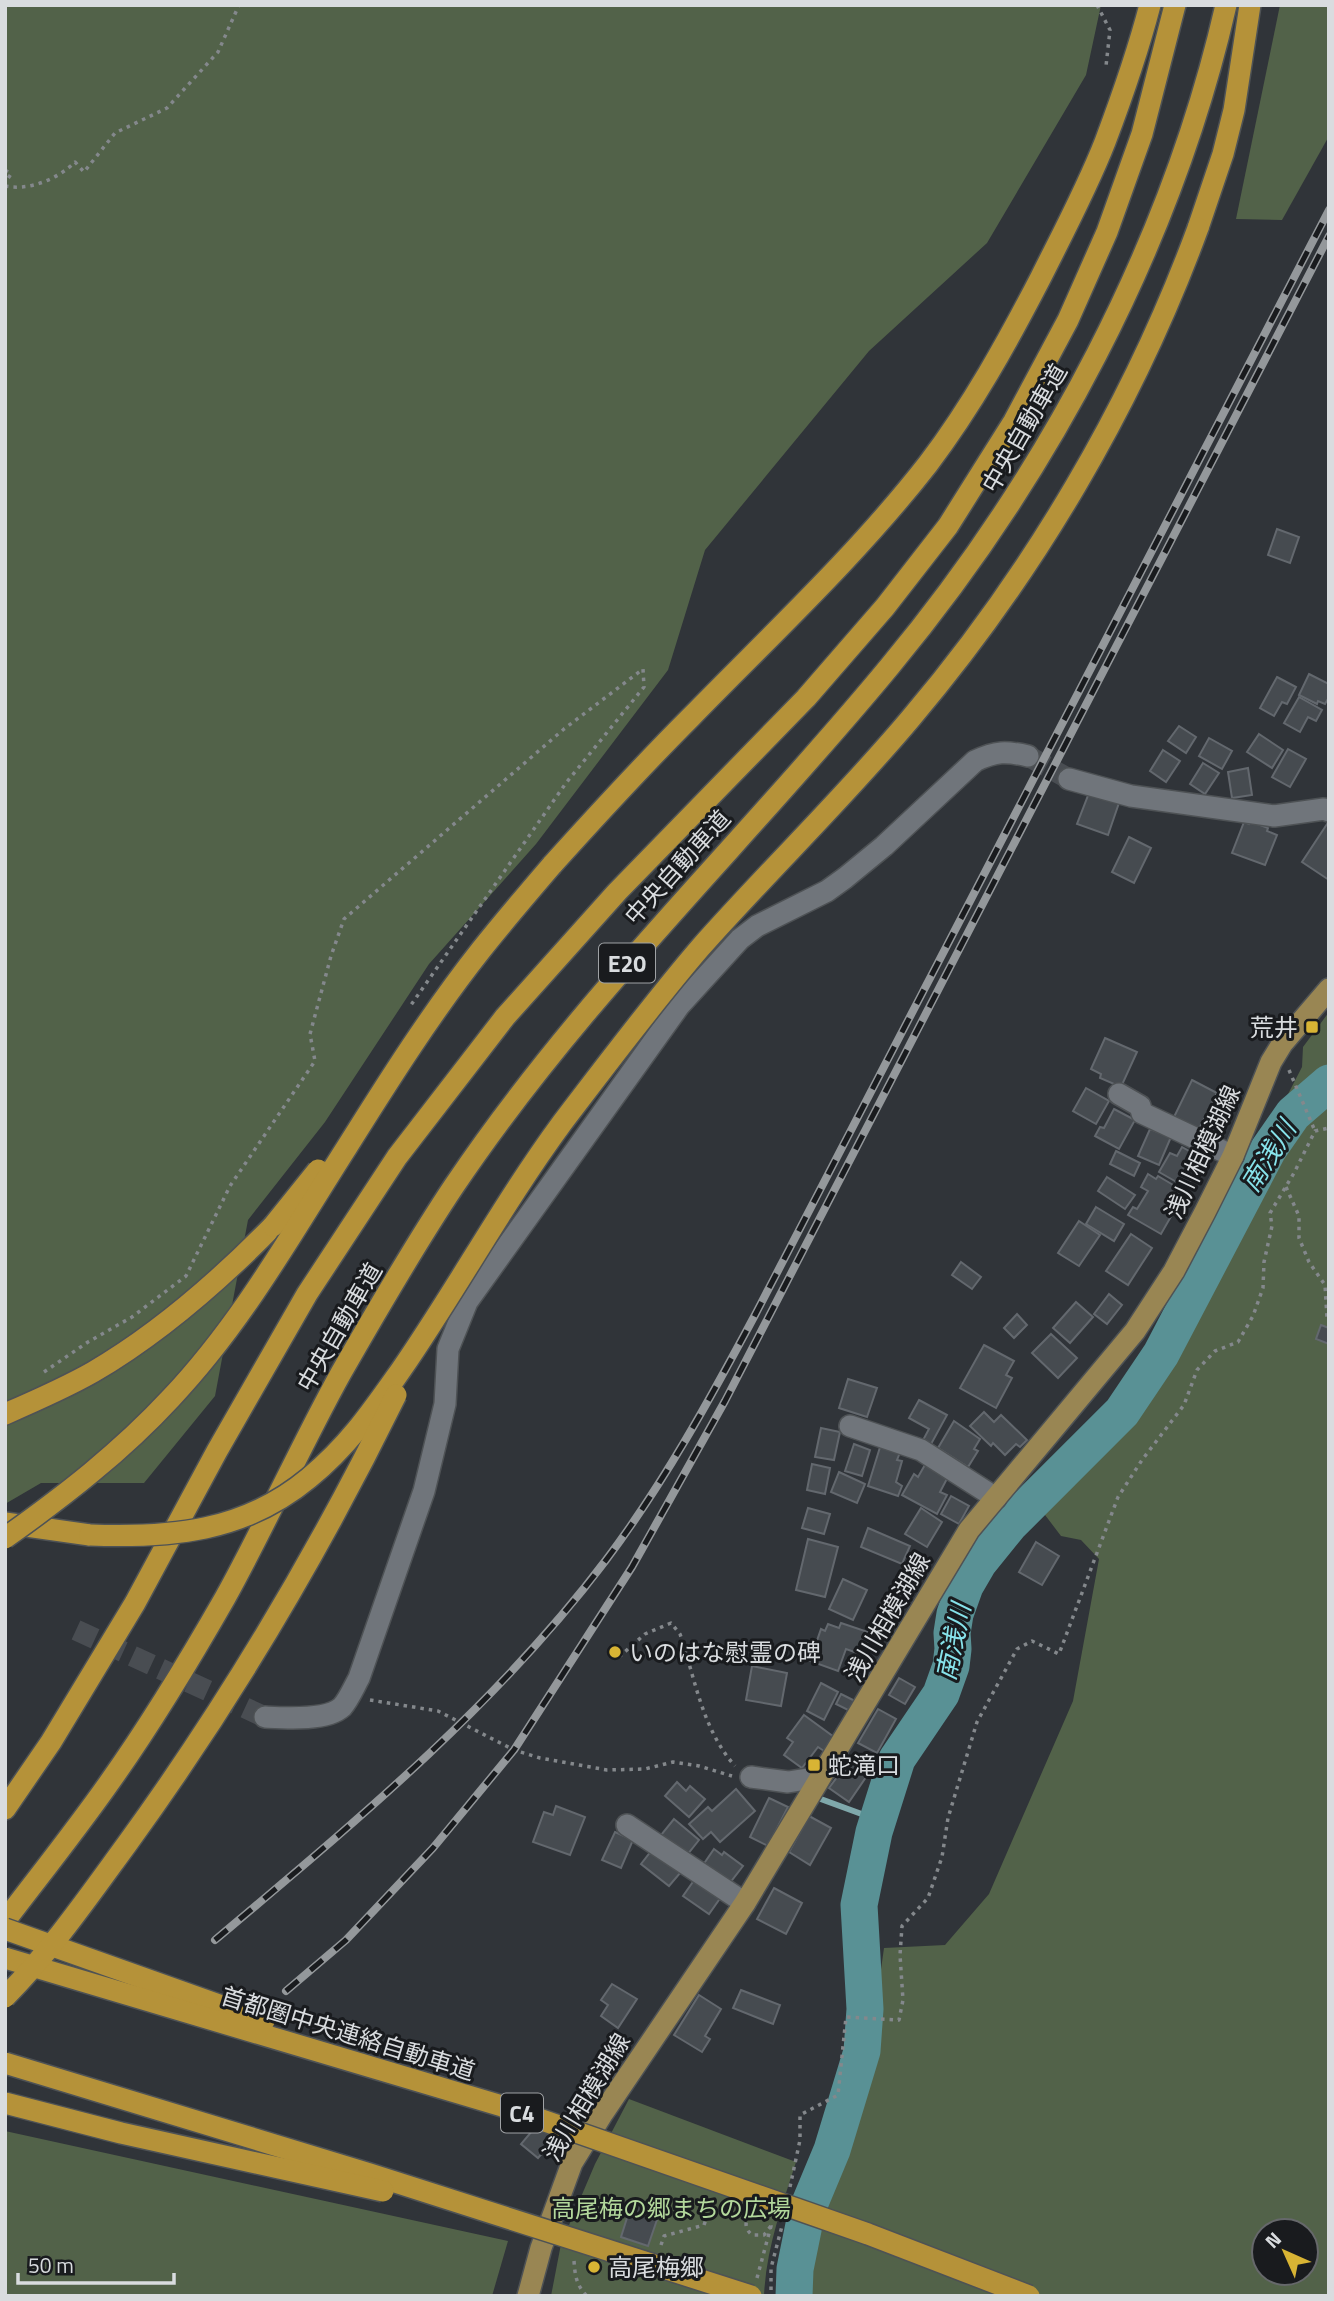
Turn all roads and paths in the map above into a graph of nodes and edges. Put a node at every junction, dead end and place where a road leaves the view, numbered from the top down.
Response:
1 (239, 5) edge
2 (1097, 5) edge
3 (1150, 5) edge
4 (1175, 5) edge
5 (1226, 5) edge
6 (1250, 5) edge
7 (1106, 66) dead end
8 (5, 170) edge
9 (5, 184) edge
10 (1028, 756) tunnel mouth
11 (1069, 779) tunnel mouth
12 (1329, 811) edge
13 (480, 951) junction
14 (1329, 989) edge
15 (411, 1005) dead end
16 (1288, 1069) dead end
17 (1119, 1094) dead end
18 (1329, 1128) edge
19 (1315, 1131) junction
20 (1233, 1156) junction
21 (1286, 1187) junction
22 (1327, 1318) edge
23 (426, 1334) junction
24 (44, 1372) dead end
25 (5, 1415) edge
26 (849, 1426) dead end
27 (996, 1498) junction
28 (5, 1523) edge
29 (5, 1538) edge
30 (619, 1657) dead end
31 (349, 1696) junction
32 (265, 1717) tunnel mouth
33 (751, 1777) junction
34 (821, 1777) junction
35 (5, 1809) edge
36 (627, 1825) dead end
37 (745, 1903) junction
38 (5, 1921) edge
39 (5, 1929) edge
40 (5, 1958) edge
41 (5, 1997) edge
42 (5, 2063) edge
43 (5, 2104) edge
44 (502, 2106) junction
45 (797, 2156) dead end
46 (701, 2206) dead end
47 (756, 2212) dead end
48 (498, 2216) junction
49 (767, 2216) dead end
50 (747, 2220) junction
51 (771, 2226) junction
52 (781, 2228) dead end
53 (574, 2259) dead end
54 (751, 2291) edge
55 (528, 2296) edge
56 (587, 2296) edge
57 (1029, 2296) edge

1 - 9 path
2 - 7 path
3 - 13 highway, bridge
4 - 35 highway, 中央自動車道 / E20
5 - 38 highway, 中央自動車道 / E20
6 - 23 highway, bridge
8 - 9 path
10 - 31 street
11 - 12 street
13 - 25 highway, bridge
13 - 29 highway, bridge
14 - 20 main road, 浅川相模湖線
15 - 24 path
16 - 19 path
17 - 20 street
18 - 19 path
19 - 21 path
20 - 27 main road, 浅川相模湖線
21 - 22 path
21 - 45 path
23 - 28 highway, bridge
23 - 41 highway, bridge
26 - 27 street
27 - 34 main road, 浅川相模湖線
30 - 33 path
31 - 32 street
31 - 33 path
33 - 34 street
34 - 37 main road, 浅川相模湖線
36 - 37 street
37 - 55 main road, 浅川相模湖線
39 - 44 highway, bridge
40 - 44 highway, 首都圏中央連絡自動車道 / C4, bridge
42 - 48 highway, bridge
43 - 48 highway, bridge
44 - 57 highway, 首都圏中央連絡自動車道 / C4, bridge
46 - 50 path
47 - 50 path
48 - 54 highway, bridge
49 - 51 path
50 - 51 path
51 - 52 path
51 - 54 path
53 - 56 path

